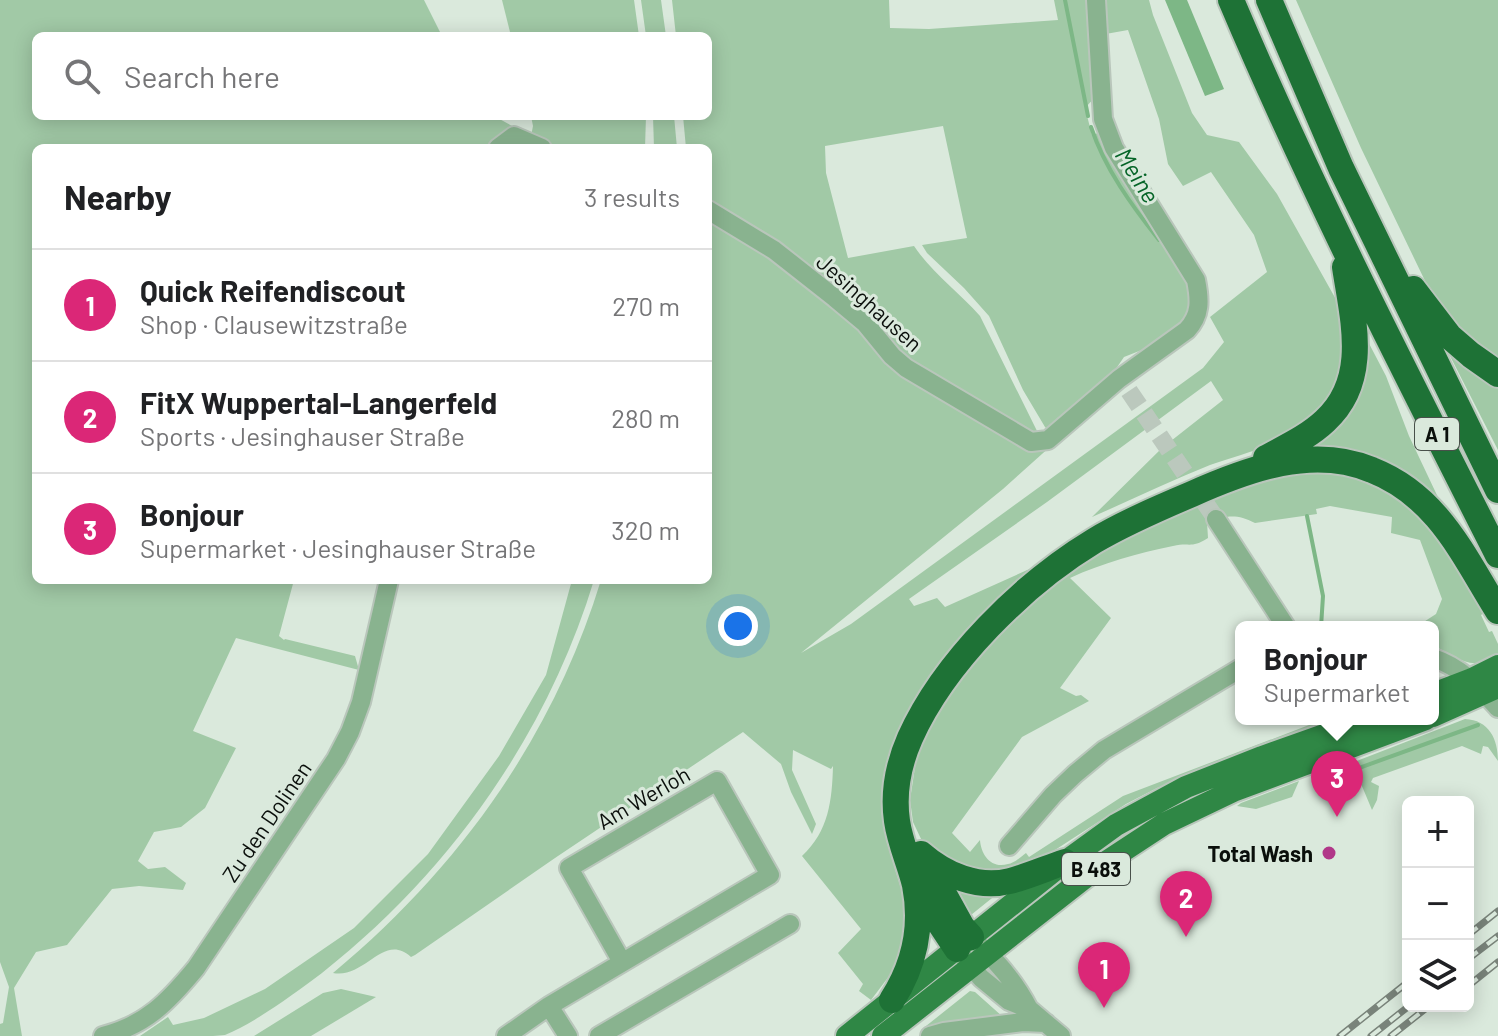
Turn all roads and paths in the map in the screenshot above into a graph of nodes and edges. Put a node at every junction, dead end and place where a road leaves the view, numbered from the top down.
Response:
1 (1096, 0) edge
2 (1231, 0) edge
3 (1269, 0) edge
4 (503, 144) edge
5 (533, 144) edge
6 (712, 212) edge
7 (1341, 244) junction
8 (1380, 249) junction
9 (1498, 374) edge
10 (1223, 481) junction
11 (1498, 490) edge
12 (1216, 519) tunnel mouth
13 (1498, 555) edge
14 (388, 584) edge
15 (1498, 611) edge
16 (1282, 621) edge
17 (1439, 660) edge
18 (1498, 666) edge
19 (1235, 672) edge
20 (1488, 692) edge
21 (1439, 694) edge
22 (1439, 713) edge
23 (1411, 725) edge
24 (1326, 727) edge
25 (897, 821) junction
26 (1009, 846) dead end
27 (921, 854) junction
28 (1065, 862) junction
29 (915, 886) junction
30 (790, 924) dead end
31 (972, 952) junction
32 (622, 962) junction
33 (892, 1000) junction
34 (549, 1006) junction
35 (1046, 1023) junction
36 (103, 1036) edge
37 (506, 1036) edge
38 (568, 1036) edge
39 (599, 1036) edge
40 (847, 1036) edge
41 (883, 1036) edge
42 (930, 1036) edge
43 (1061, 1036) edge

1 - 6 street, Jesinghausen
2 - 7 highway, A 1
3 - 8 highway, A 1
4 - 5 street
7 - 10 highway
7 - 13 highway, A 1
8 - 9 highway
8 - 11 highway, A 1
10 - 15 highway
10 - 25 highway
12 - 16 street
14 - 36 street, Zu den Dolinen
17 - 20 street
18 - 20 main road
19 - 26 street
20 - 21 main road
20 - 22 main road
23 - 31 main road, B 483
24 - 28 main road, B 483
25 - 27 highway
25 - 29 highway
27 - 28 highway
27 - 31 highway
28 - 31 main road, B 483
29 - 31 highway
29 - 33 highway
30 - 39 street
31 - 33 main road
31 - 35 street
31 - 41 main road
32 - 32 street, Am Werloh
32 - 34 street, Am Werloh
33 - 40 main road
34 - 37 street, Am Werloh
34 - 38 street
35 - 42 street
35 - 43 street

